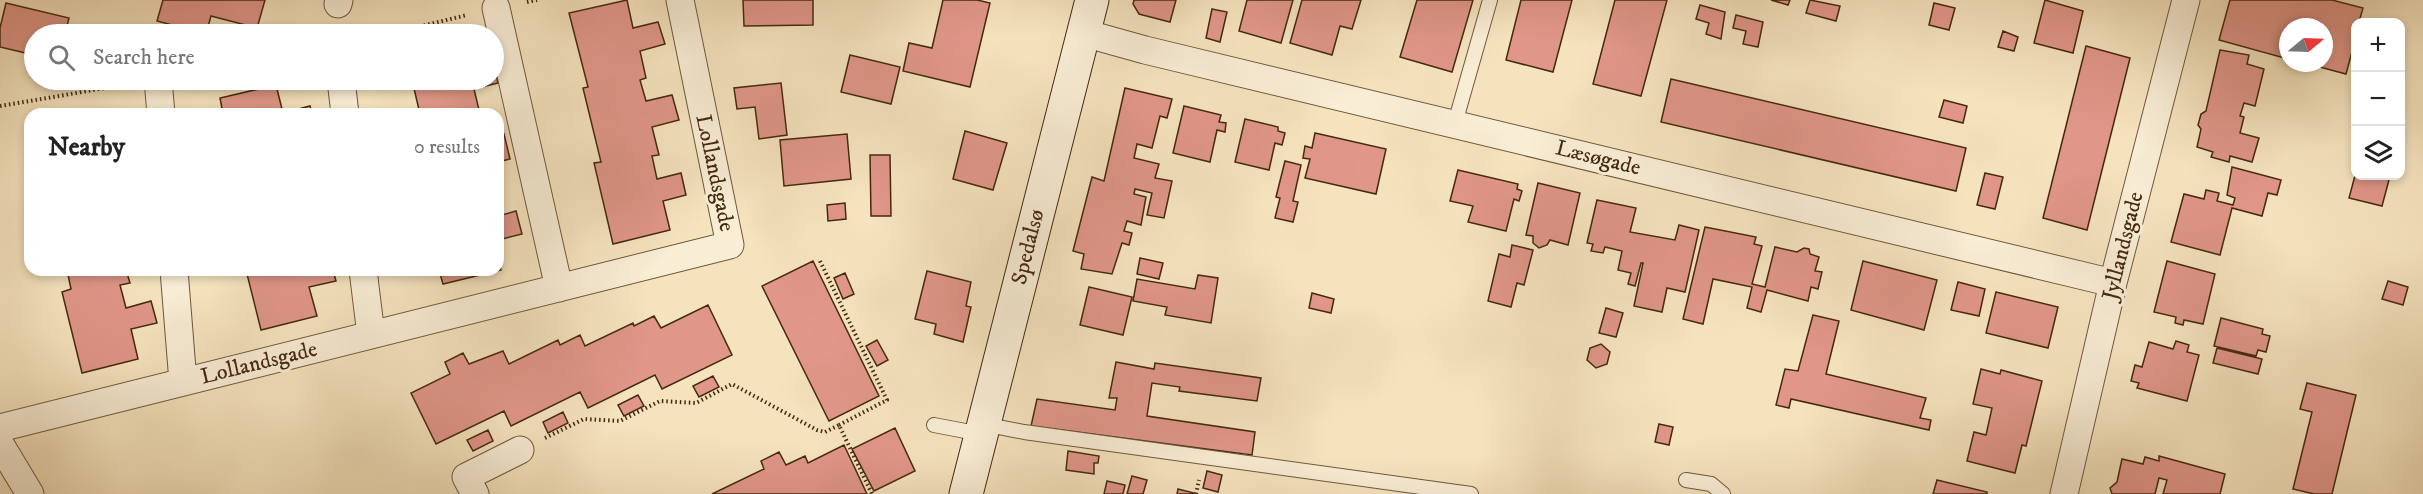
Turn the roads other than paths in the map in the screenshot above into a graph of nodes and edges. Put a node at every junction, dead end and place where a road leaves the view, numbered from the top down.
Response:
1 (680, 0) edge
2 (1092, 0) edge
3 (1490, 0) edge
4 (2186, 0) edge
5 (496, 8) road end
6 (500, 24) edge
7 (1084, 33) junction
8 (504, 44) edge
9 (150, 90) edge
10 (342, 90) edge
11 (158, 108) edge
12 (344, 108) edge
13 (1455, 123) junction
14 (174, 276) edge
15 (364, 276) edge
16 (2113, 283) junction
17 (559, 288) junction
18 (370, 335) junction
19 (183, 382) junction
20 (934, 424) dead end
21 (0, 428) edge
22 (982, 429) junction
23 (0, 444) edge
24 (520, 450) road end
25 (1686, 480) dead end
26 (30, 494) edge
27 (475, 494) edge
28 (966, 494) edge
29 (1471, 494) edge
30 (1723, 494) edge
31 (2064, 494) edge

1 - 17 street, Lollandsgade
2 - 7 street, Spedalsø
3 - 13 lane
4 - 16 street, Jyllandsgade
5 - 6 street
7 - 13 street, Læsøgade
7 - 22 street, Spedalsø
8 - 17 street
9 - 11 street
10 - 12 street
13 - 16 street, Læsøgade
14 - 19 street, Lollandsgade
15 - 18 street
16 - 31 street, Jyllandsgade
17 - 18 street, Lollandsgade
18 - 19 street, Lollandsgade
19 - 21 street, Lollandsgade
20 - 22 lane
22 - 28 street, Spedalsø
22 - 29 lane
23 - 26 street
24 - 27 street
25 - 30 lane

